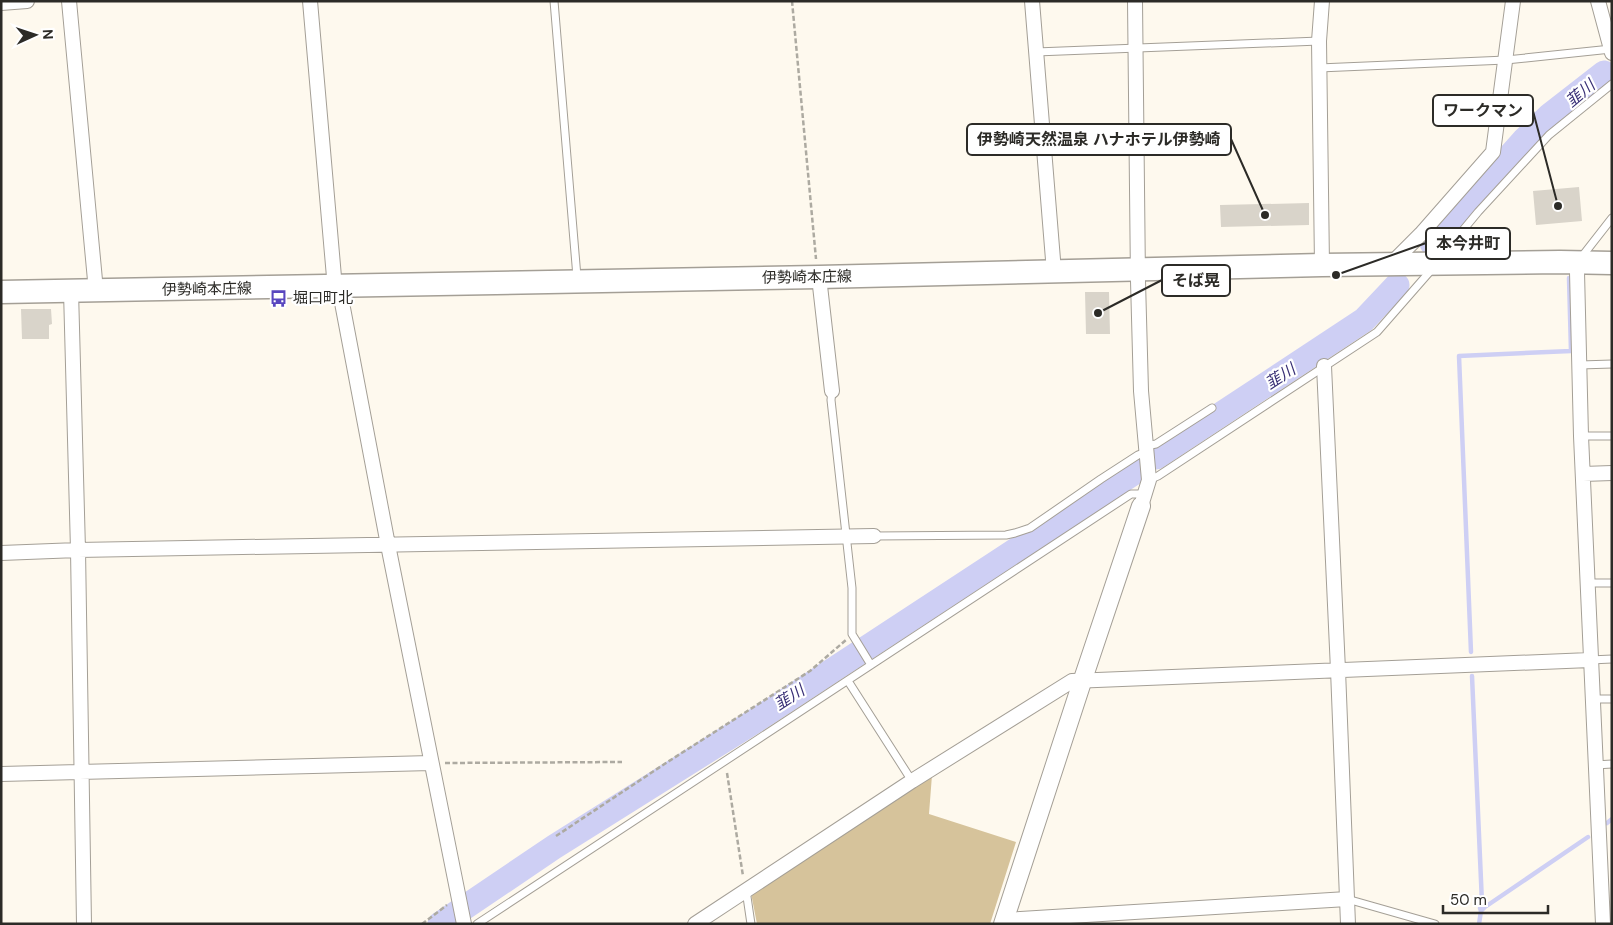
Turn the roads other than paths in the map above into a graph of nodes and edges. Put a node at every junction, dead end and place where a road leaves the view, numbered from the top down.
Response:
1 (27, 1) edge
2 (69, 1) edge
3 (310, 1) edge
4 (554, 1) edge
5 (1032, 1) edge
6 (1135, 1) edge
7 (1322, 1) edge
8 (1513, 1) edge
9 (1598, 1) edge
10 (1, 3) edge
11 (1319, 41) junction
12 (1136, 49) junction
13 (1611, 51) edge
14 (1036, 52) junction
15 (1506, 60) junction
16 (1319, 68) junction
17 (1612, 84) edge
18 (1612, 218) edge
19 (1579, 262) junction
20 (1435, 264) junction
21 (1612, 264) edge
22 (1322, 265) junction
23 (1390, 265) junction
24 (1138, 270) junction
25 (1054, 272) junction
26 (819, 277) junction
27 (578, 282) junction
28 (339, 286) junction
29 (71, 291) junction
30 (96, 291) junction
31 (1, 292) edge
32 (1580, 364) junction
33 (1612, 364) edge
34 (1324, 366) junction
35 (832, 391) joint
36 (1212, 408) dead end
37 (1581, 436) junction
38 (1612, 436) edge
39 (1146, 449) junction
40 (1583, 474) junction
41 (1612, 474) edge
42 (1145, 493) junction
43 (874, 536) joint
44 (846, 537) junction
45 (388, 545) junction
46 (78, 550) junction
47 (1, 553) edge
48 (1588, 583) junction
49 (1612, 583) edge
50 (1612, 659) edge
51 (1590, 660) junction
52 (870, 663) junction
53 (1338, 670) junction
54 (848, 682) junction
55 (1082, 682) junction
56 (1592, 699) junction
57 (1612, 699) edge
58 (431, 763) junction
59 (1612, 764) edge
60 (1595, 765) junction
61 (82, 772) junction
62 (1, 774) edge
63 (912, 781) junction
64 (746, 890) junction
65 (1347, 899) junction
66 (1144, 918) edge
67 (1004, 922) edge
68 (84, 924) edge
69 (464, 924) edge
70 (477, 924) edge
71 (696, 924) edge
72 (751, 924) edge
73 (1348, 924) edge
74 (1435, 924) edge
75 (1603, 924) edge

1 - 10 street
2 - 30 street
3 - 28 street
4 - 27 lane
5 - 14 street
6 - 12 street
7 - 11 street
8 - 15 street
9 - 13 street
11 - 12 lane
11 - 16 street
12 - 14 lane
12 - 24 street
13 - 15 lane
14 - 25 street
15 - 16 lane
15 - 23 street
16 - 22 street
17 - 20 lane
18 - 19 lane
19 - 20 main road, 伊勢崎本庄線
19 - 21 main road, 伊勢崎本庄線
19 - 32 street
20 - 23 main road, 伊勢崎本庄線
20 - 34 lane
22 - 23 main road, 伊勢崎本庄線
22 - 24 main road, 伊勢崎本庄線
24 - 25 main road, 伊勢崎本庄線
24 - 39 street
25 - 26 main road, 伊勢崎本庄線
26 - 27 main road, 伊勢崎本庄線
26 - 35 street
27 - 28 main road, 伊勢崎本庄線
28 - 30 main road, 伊勢崎本庄線
28 - 45 street
29 - 30 main road, 伊勢崎本庄線
29 - 31 main road, 伊勢崎本庄線
29 - 46 street
32 - 33 lane
32 - 37 street
34 - 42 lane
34 - 53 street
35 - 44 lane
36 - 39 lane
37 - 38 lane
37 - 40 street
39 - 42 street
39 - 43 lane
40 - 41 street
40 - 48 street
42 - 52 lane
42 - 55 street
43 - 44 street
44 - 45 street
44 - 52 lane
45 - 46 street
45 - 58 street
46 - 47 street
46 - 61 street
48 - 49 lane
48 - 51 street
50 - 51 lane
51 - 53 street
51 - 56 street
52 - 54 lane
53 - 55 street
53 - 65 street
54 - 63 lane
54 - 70 lane
55 - 63 street
55 - 67 street
56 - 57 lane
56 - 60 street
58 - 61 street
58 - 69 street
59 - 60 lane
60 - 75 street
61 - 62 street
61 - 68 street
63 - 64 street
64 - 71 street
64 - 72 lane
65 - 66 street
65 - 73 street
65 - 74 lane
66 - 67 street

